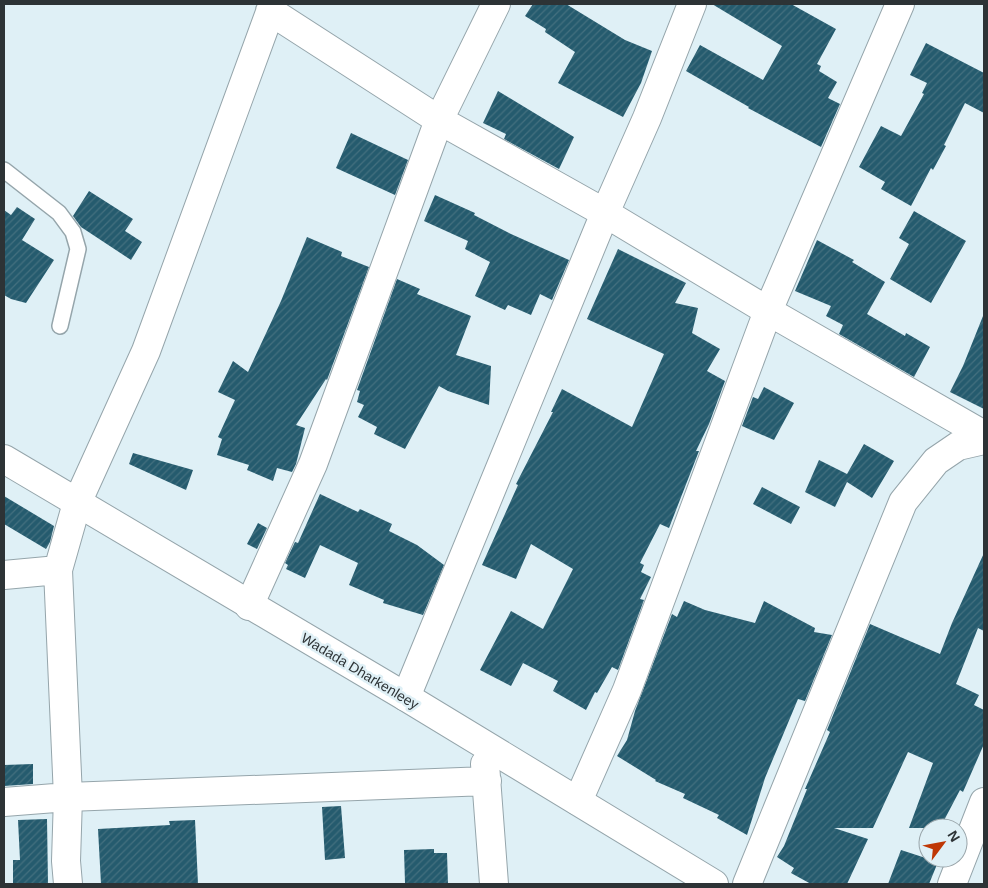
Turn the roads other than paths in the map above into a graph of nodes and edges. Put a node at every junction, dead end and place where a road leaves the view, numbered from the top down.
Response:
1 (496, 4) edge
2 (692, 4) edge
3 (900, 4) edge
4 (272, 7) edge
5 (439, 120) junction
6 (4, 170) edge
7 (605, 213) junction
8 (768, 311) junction
9 (60, 326) dead end
10 (984, 436) edge
11 (984, 440) edge
12 (4, 459) edge
13 (77, 503) junction
14 (58, 570) junction
15 (4, 574) edge
16 (249, 606) junction
17 (406, 697) junction
18 (483, 745) junction
19 (487, 781) junction
20 (68, 798) junction
21 (578, 801) junction
22 (4, 802) edge
23 (984, 802) edge
24 (68, 884) edge
25 (494, 884) edge
26 (714, 884) edge
27 (747, 884) edge
28 (952, 884) edge

1 - 5 street
2 - 7 street
3 - 8 street
4 - 5 street
4 - 13 street
5 - 7 street
5 - 16 street
6 - 9 lane
7 - 8 street
7 - 17 street
8 - 10 street
8 - 21 street
11 - 27 street
12 - 13 street, Wadada Dharkenleey
13 - 14 street
13 - 16 street, Wadada Dharkenleey
14 - 15 street
14 - 20 street
16 - 17 street, Wadada Dharkenleey
17 - 18 street, Wadada Dharkenleey
18 - 19 street
18 - 21 street, Wadada Dharkenleey
19 - 20 street
19 - 25 street
20 - 22 street
20 - 24 street
21 - 26 street, Wadada Dharkenleey
23 - 28 street

